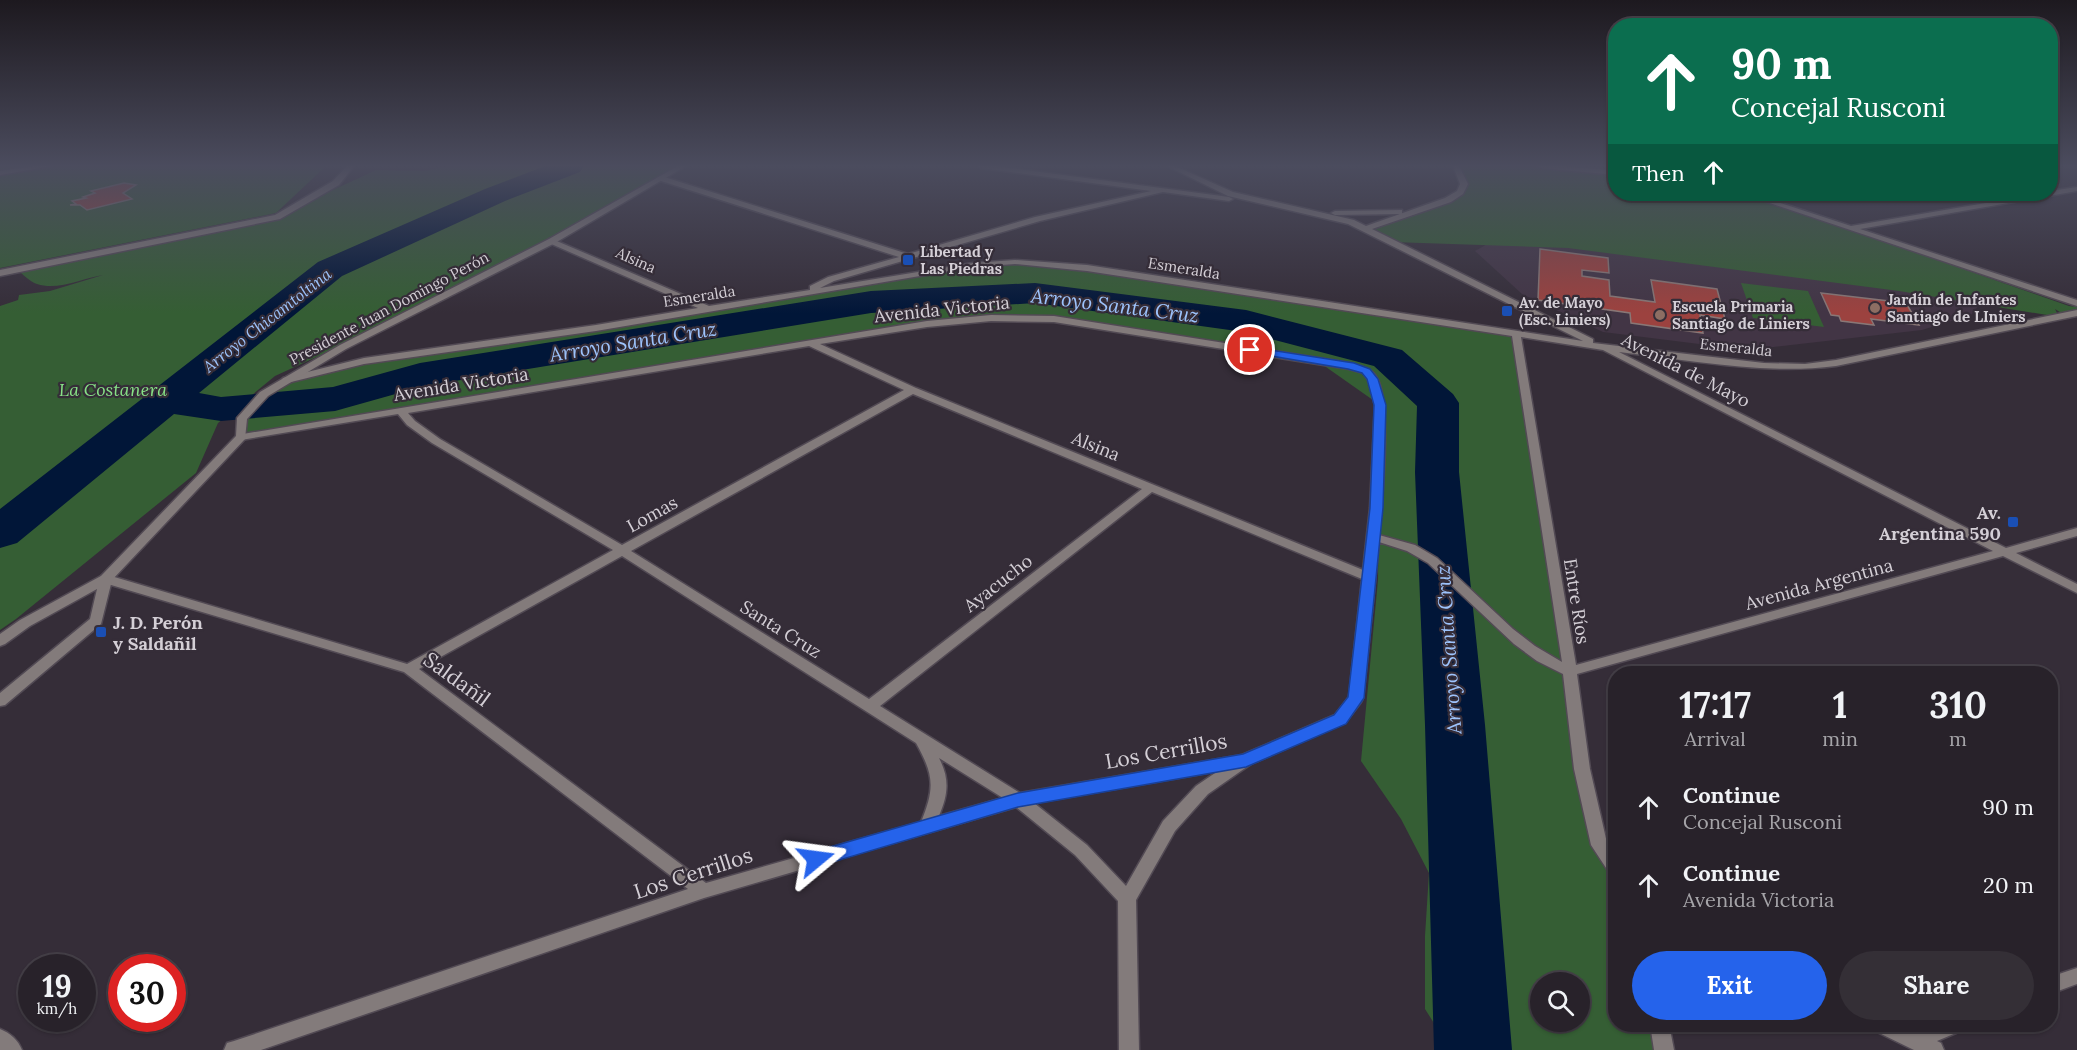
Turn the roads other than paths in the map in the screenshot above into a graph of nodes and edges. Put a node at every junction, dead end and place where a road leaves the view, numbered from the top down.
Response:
1 (281, 215) edge
2 (597, 215) edge
3 (776, 215) edge
4 (1053, 215) edge
5 (1325, 215) edge
6 (1404, 215) edge
7 (1811, 215) edge
8 (1924, 215) edge
9 (1851, 228) junction
10 (1366, 229) junction
11 (552, 241) junction
12 (907, 257) junction
13 (0, 273) edge
14 (804, 293) junction
15 (2077, 303) edge
16 (707, 309) junction
17 (2077, 314) edge
18 (1516, 334) junction
19 (812, 344) junction
20 (1602, 347) junction
21 (287, 380) junction
22 (912, 390) junction
23 (401, 411) junction
24 (241, 437) junction
25 (1150, 488) junction
26 (2077, 532) edge
27 (1372, 537) junction
28 (623, 551) junction
29 (2004, 552) junction
30 (1368, 577) junction
31 (106, 579) junction
32 (2077, 589) edge
33 (0, 641) edge
34 (409, 669) junction
35 (1570, 671) junction
36 (0, 701) edge
37 (869, 706) junction
38 (922, 739) junction
39 (1246, 760) junction
40 (1018, 800) junction
41 (927, 826) junction
42 (1608, 858) edge
43 (704, 891) junction
44 (1126, 898) junction
45 (2077, 976) edge
46 (2058, 983) edge
47 (1661, 1032) edge
48 (1897, 1032) edge
49 (1937, 1032) edge
50 (0, 1038) edge
51 (1916, 1041) junction
52 (12, 1050) edge
53 (234, 1050) edge
54 (1129, 1050) edge
55 (1664, 1050) edge
56 (1934, 1050) edge

1 - 13 street
2 - 11 street, Presidente Juan Domingo Perón
3 - 12 street
4 - 12 street
5 - 10 street, Avenida de Mayo
6 - 10 street
7 - 9 street
8 - 9 street
9 - 15 street
10 - 20 street, Avenida de Mayo
11 - 16 street, Alsina
11 - 21 street, Presidente Juan Domingo Perón
12 - 14 street
14 - 16 street, Esmeralda
14 - 18 street, Esmeralda
16 - 21 street, Esmeralda
17 - 20 street, Esmeralda
18 - 20 street, Esmeralda
18 - 35 street, Entre Ríos
19 - 22 street, Alsina
19 - 23 street, Avenida Victoria
19 - 27 street, Avenida Victoria
20 - 29 street, Avenida de Mayo
21 - 24 street, Presidente Juan Domingo Perón
22 - 25 street, Alsina
22 - 28 street, Lomas
23 - 24 street, Avenida Victoria
23 - 28 street, Santa Cruz
24 - 31 street
25 - 30 street, Alsina
25 - 37 street, Ayacucho
26 - 29 street, Avenida Argentina
27 - 30 street, Avenida Victoria
27 - 35 street
28 - 34 street, Lomas
28 - 37 street, Santa Cruz
29 - 32 street, Avenida de Mayo
29 - 35 street, Avenida Argentina
30 - 39 street, Avenida Victoria
31 - 33 street
31 - 34 street, Saldañil
31 - 36 street
34 - 43 street, Saldañil
35 - 42 street, Entre Ríos
37 - 38 street, Santa Cruz
38 - 40 street, Santa Cruz
38 - 41 street
39 - 40 street, Los Cerrillos
39 - 44 street
40 - 41 street, Los Cerrillos
40 - 44 street, Santa Cruz
41 - 43 street, Los Cerrillos
43 - 53 street, Los Cerrillos
44 - 54 street
45 - 46 street
47 - 55 street
48 - 51 street
49 - 51 street
50 - 52 street
51 - 56 street

